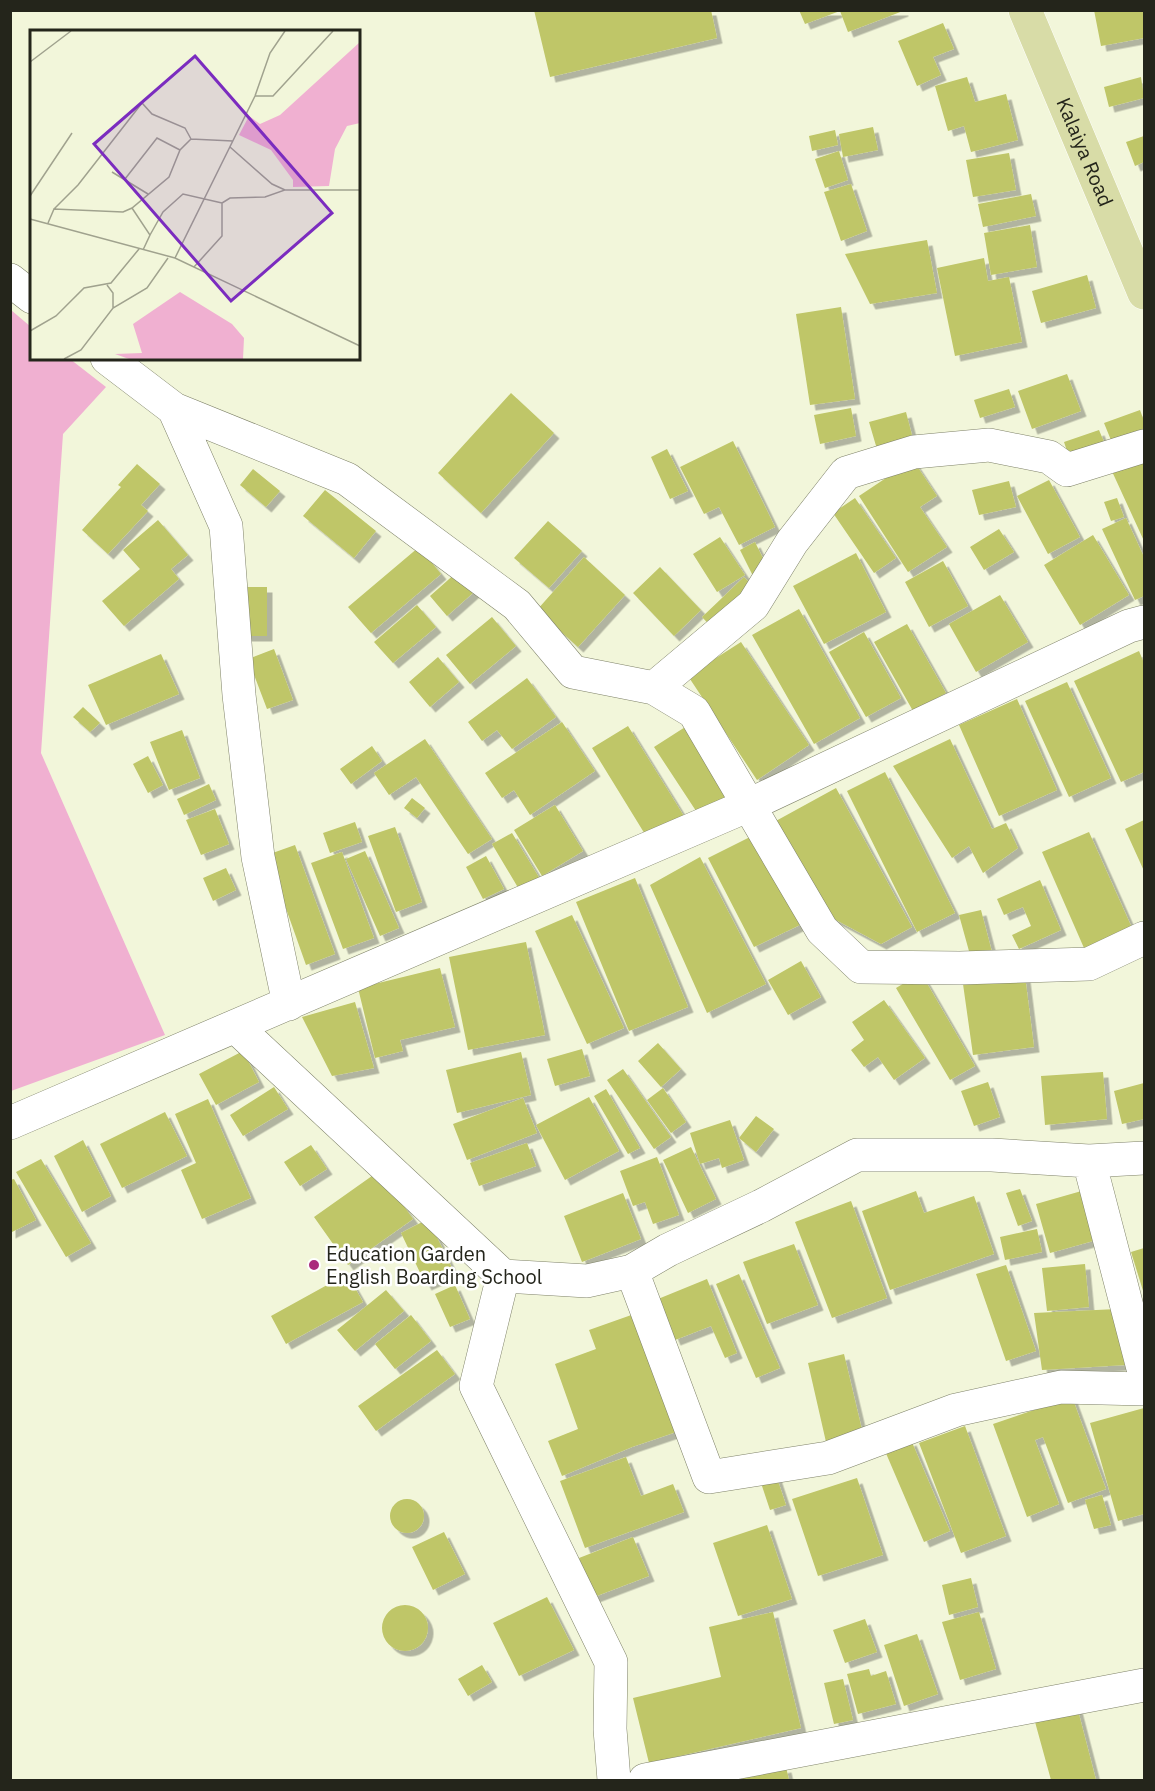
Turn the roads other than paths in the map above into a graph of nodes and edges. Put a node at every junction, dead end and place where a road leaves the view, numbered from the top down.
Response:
1 (1025, 10) edge
2 (10, 280) edge
3 (1144, 293) edge
4 (30, 295) edge
5 (110, 360) edge
6 (174, 410) junction
7 (1144, 446) edge
8 (1144, 622) edge
9 (654, 688) junction
10 (749, 805) junction
11 (1144, 938) edge
12 (289, 1004) junction
13 (236, 1027) junction
14 (10, 1123) edge
15 (1144, 1158) edge
16 (1089, 1161) junction
17 (632, 1271) junction
18 (503, 1276) junction
19 (1144, 1372) edge
20 (1144, 1389) edge
21 (1144, 1685) edge
22 (614, 1780) edge
23 (645, 1780) edge

1 - 3 main road, Kalaiya Road
2 - 4 street
5 - 6 street
6 - 9 street
6 - 12 street
7 - 9 street
8 - 10 street
9 - 10 street
10 - 11 street
10 - 12 street
12 - 13 street
13 - 14 street
13 - 18 street
15 - 16 street
16 - 17 street
16 - 19 street
17 - 18 street
17 - 20 street
18 - 22 street
21 - 23 street

